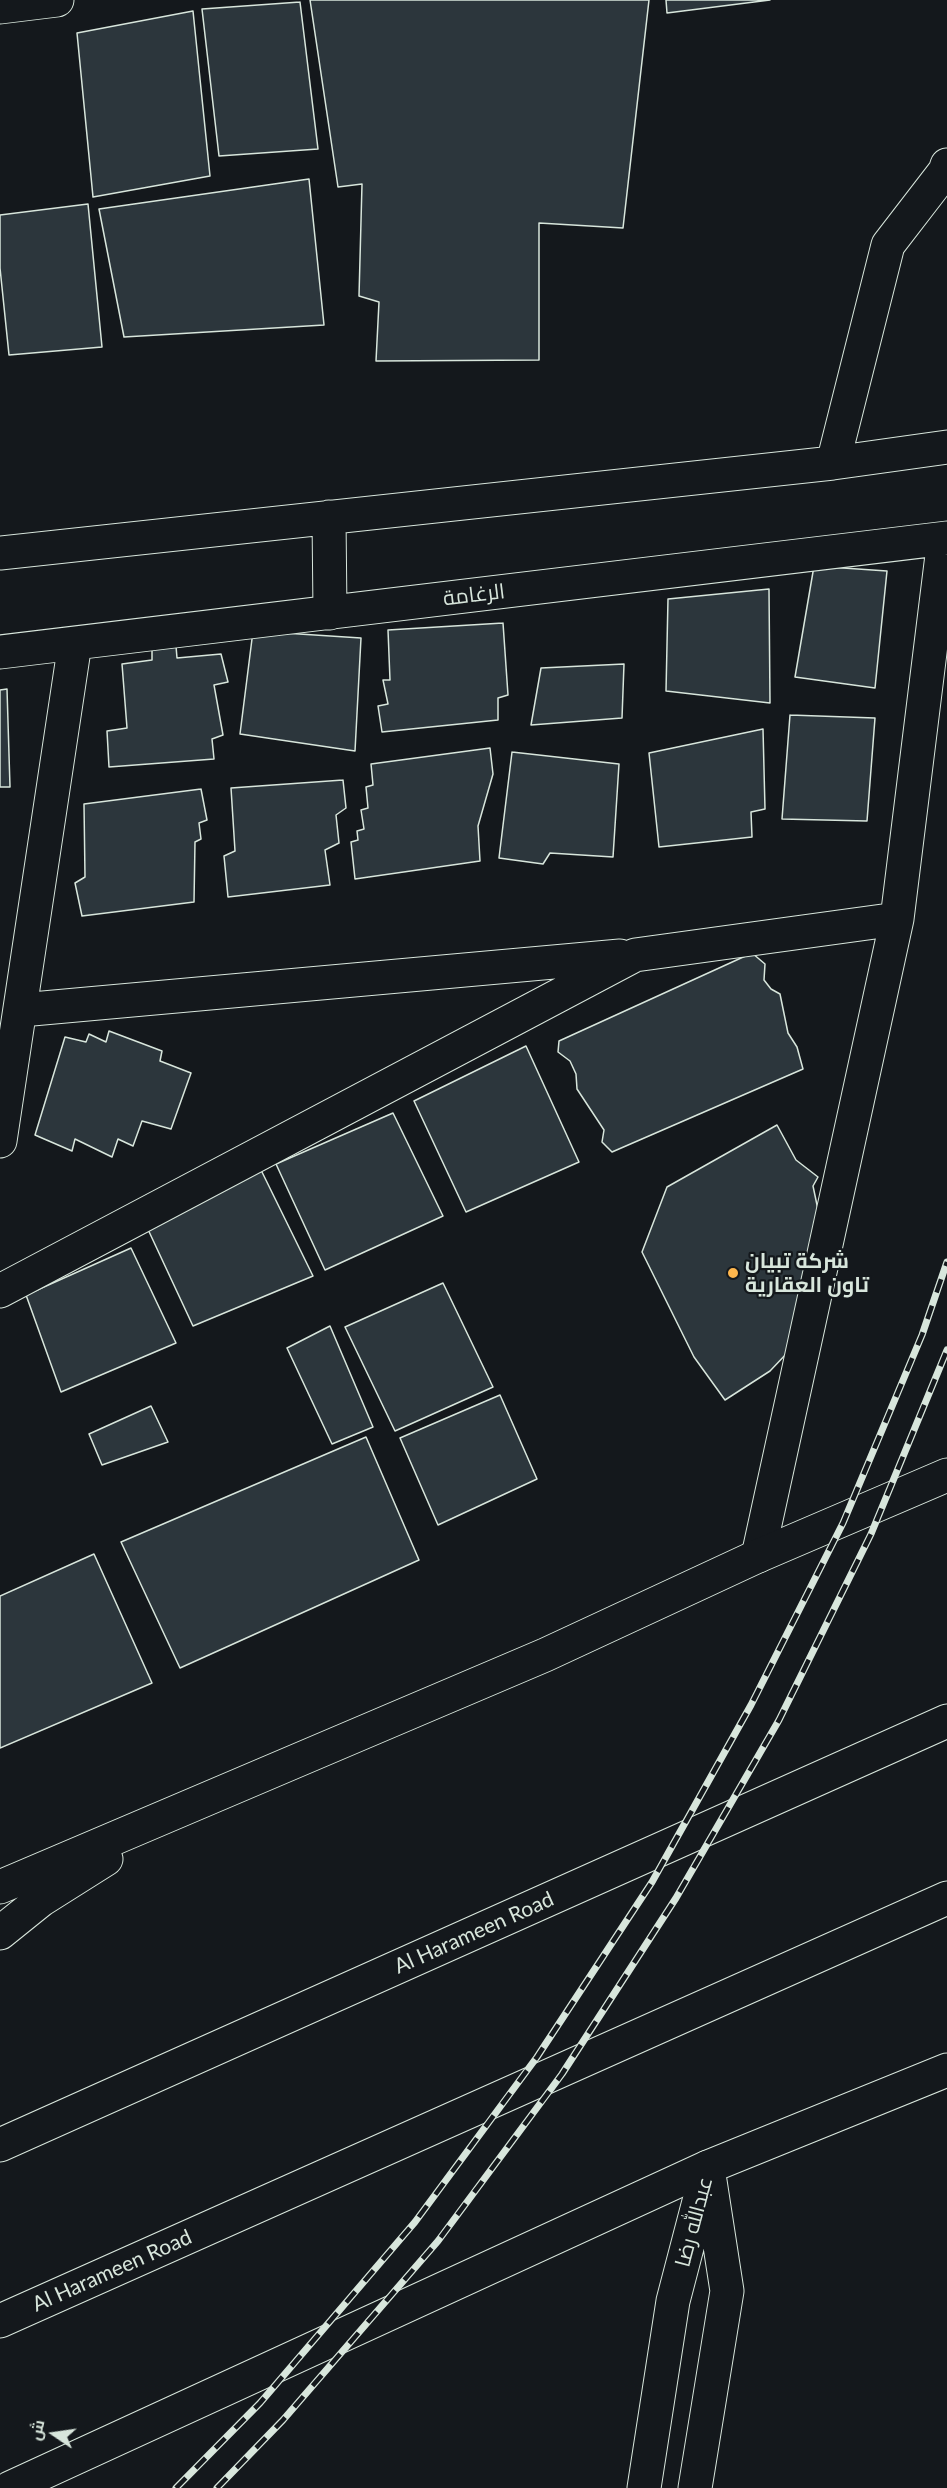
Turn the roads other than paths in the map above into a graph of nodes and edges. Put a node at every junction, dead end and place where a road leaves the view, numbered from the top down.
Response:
1 (57, 0) edge
2 (0, 7) edge
3 (947, 165) edge
4 (947, 447) edge
5 (833, 464) junction
6 (329, 517) junction
7 (945, 539) edge
8 (0, 553) edge
9 (330, 613) junction
10 (75, 643) junction
11 (0, 652) edge
12 (897, 919) junction
13 (642, 954) junction
14 (21, 1010) junction
15 (0, 1141) edge
16 (0, 1291) edge
17 (947, 1475) edge
18 (758, 1556) junction
19 (947, 1721) edge
20 (191, 1805) junction
21 (0, 1887) edge
22 (947, 1898) edge
23 (0, 1933) edge
24 (947, 2070) edge
25 (0, 2145) edge
26 (708, 2167) junction
27 (0, 2321) edge
28 (10, 2488) edge
29 (644, 2488) edge
30 (695, 2488) edge

1 - 2 main road
3 - 5 main road
4 - 5 main road
5 - 6 main road
6 - 8 main road
6 - 9 main road
7 - 9 main road, الرغامة
7 - 12 main road
9 - 10 main road, الرغامة
10 - 11 main road, الرغامة
10 - 14 main road
12 - 13 main road
12 - 18 main road
13 - 14 main road
13 - 16 main road
14 - 15 main road
17 - 18 main road
18 - 20 main road
19 - 25 main road, Al Harameen Road
20 - 21 main road
20 - 23 main road
22 - 27 main road, Al Harameen Road
24 - 26 main road
26 - 28 main road
26 - 29 main road, عبدالله رضا
26 - 30 main road, عبدالله رضا

